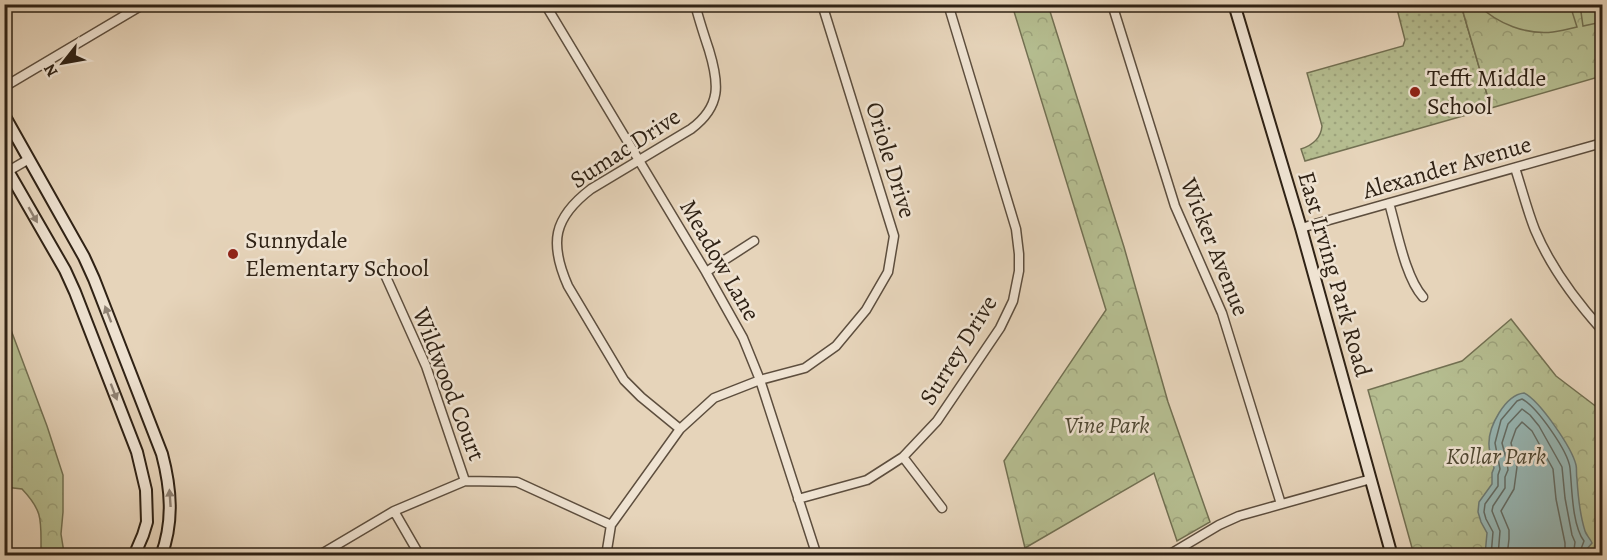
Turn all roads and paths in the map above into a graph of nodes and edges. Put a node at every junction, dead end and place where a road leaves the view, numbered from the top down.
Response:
1 (144, 4) edge
2 (545, 4) edge
3 (695, 4) edge
4 (822, 4) edge
5 (948, 4) edge
6 (1112, 4) edge
7 (1234, 4) edge
8 (4, 87) edge
9 (4, 115) edge
10 (1602, 143) edge
11 (29, 159) junction
12 (638, 160) junction
13 (1515, 168) junction
14 (6, 169) edge
15 (1389, 203) junction
16 (1301, 228) junction
17 (754, 241) dead end
18 (382, 268) dead end
19 (706, 272) junction
20 (1423, 297) dead end
21 (1602, 330) edge
22 (760, 380) junction
23 (680, 429) junction
24 (903, 457) junction
25 (1371, 479) junction
26 (465, 480) junction
27 (798, 499) junction
28 (1281, 504) junction
29 (942, 508) dead end
30 (394, 511) junction
31 (611, 525) junction
32 (16, 555) edge
33 (46, 555) edge
34 (134, 555) edge
35 (161, 555) edge
36 (318, 555) edge
37 (420, 555) edge
38 (606, 555) edge
39 (817, 555) edge
40 (1167, 555) edge
41 (1392, 555) edge

1 - 8 street
2 - 12 street, Meadow Lane
3 - 12 street, Sumac Drive
4 - 22 street, Oriole Drive
5 - 24 street, Surrey Drive
6 - 28 street, Wicker Avenue
7 - 16 street, East Irving Park Road
9 - 11 street
10 - 13 street, Alexander Avenue
11 - 14 street
35 -> 11 street
12 - 19 street, Meadow Lane
12 - 23 street, Sumac Drive
13 - 15 street, Alexander Avenue
13 - 21 street
14 -> 34 street
15 - 16 street, Alexander Avenue
15 - 20 street
16 - 25 street, East Irving Park Road
17 - 19 street
18 - 26 street, Wildwood Court
19 - 22 street, Meadow Lane
22 - 23 street, Oriole Drive
22 - 27 street, Meadow Lane
23 - 31 street, Oriole Drive
24 - 27 street, Surrey Drive
24 - 29 street
25 - 28 street
25 - 41 street, East Irving Park Road
26 - 30 street
26 - 31 street
27 - 39 street, Meadow Lane
28 - 40 street
30 - 36 street
30 - 37 street
31 - 38 street, Oriole Drive
32 - 33 street

